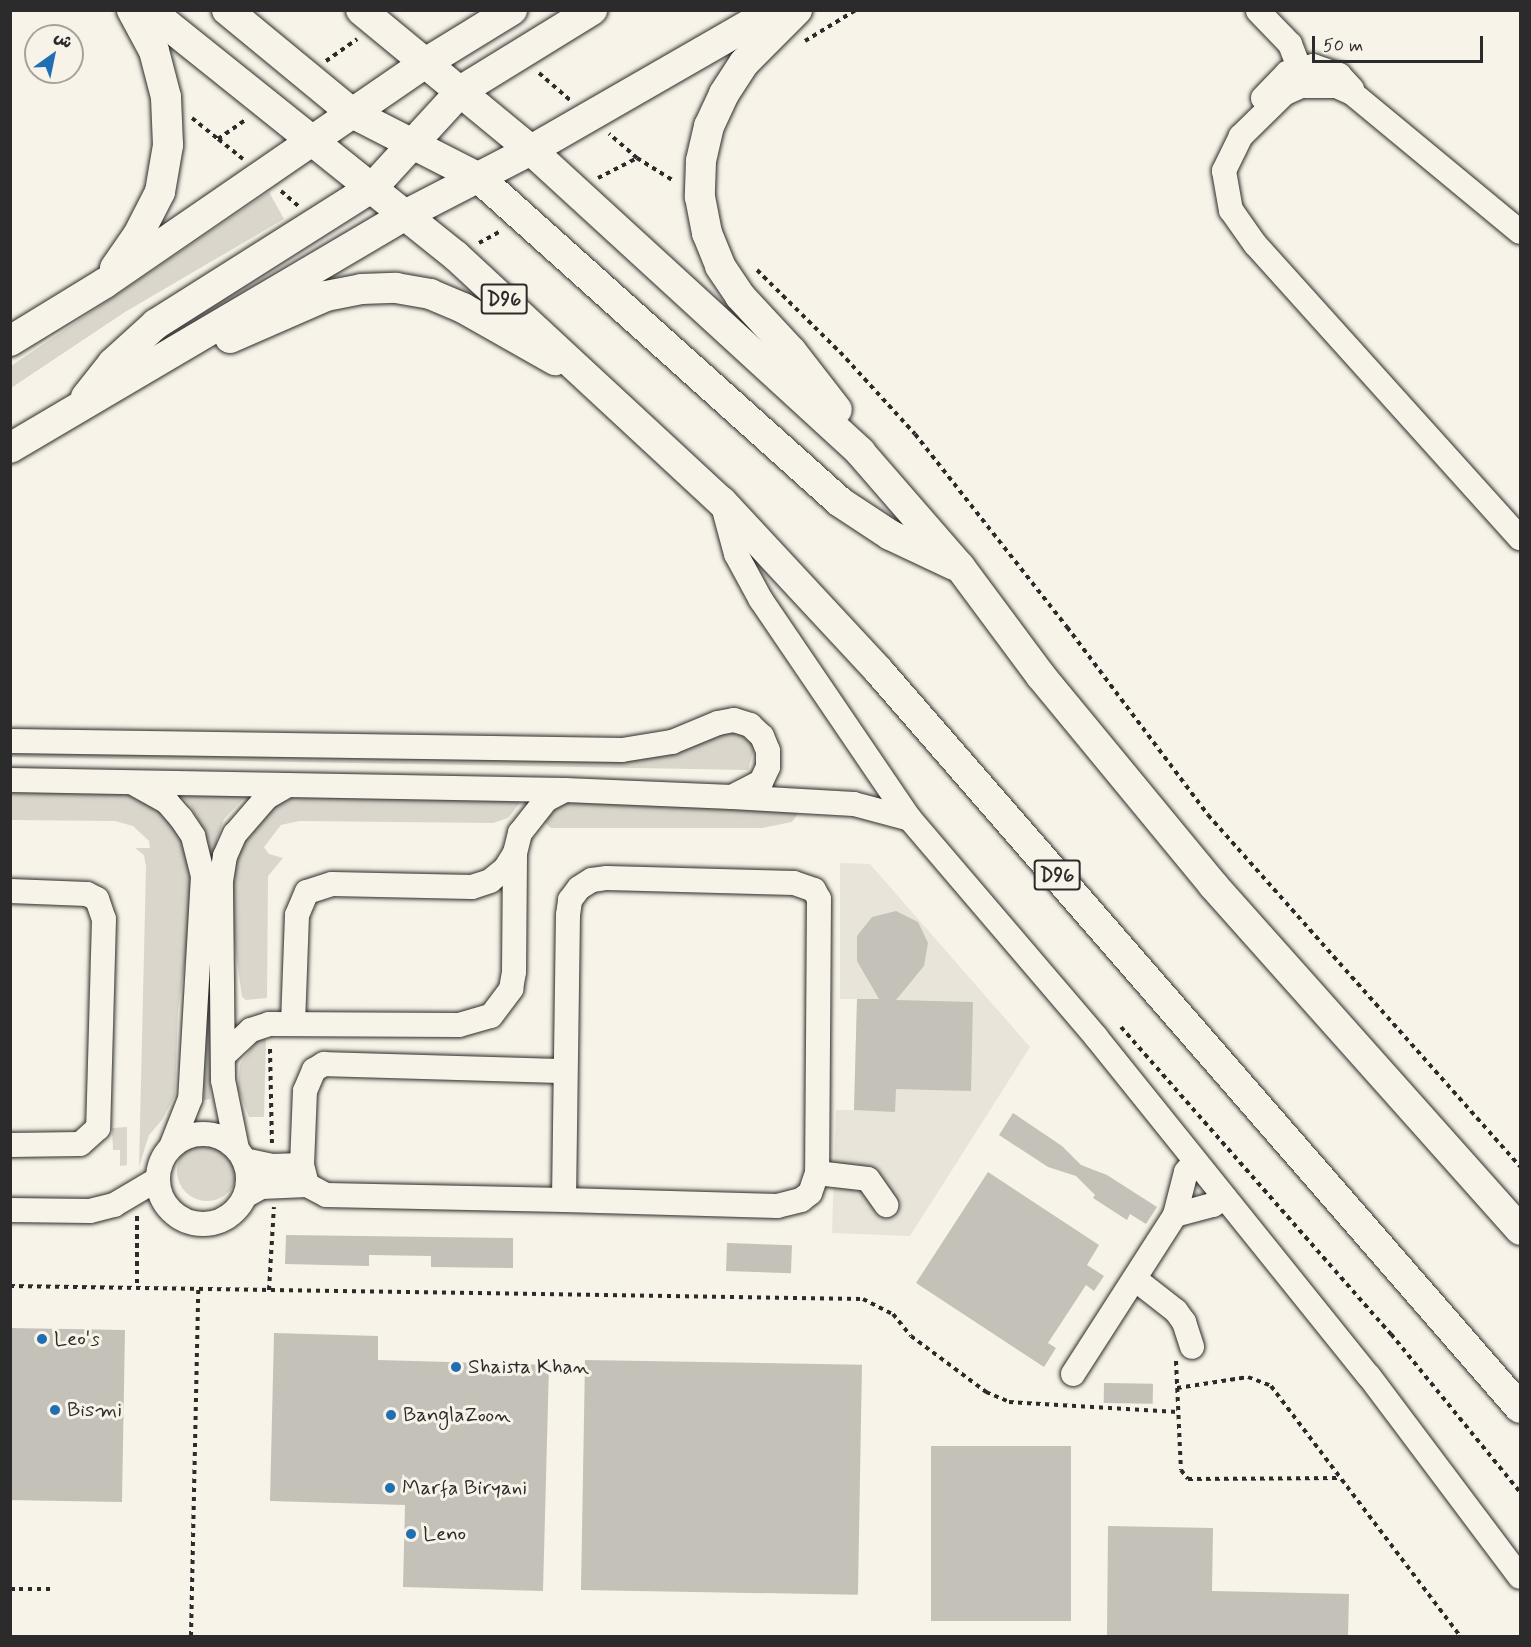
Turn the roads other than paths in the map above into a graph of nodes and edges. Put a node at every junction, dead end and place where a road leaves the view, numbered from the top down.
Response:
1 (132, 10) edge
2 (149, 10) edge
3 (227, 10) edge
4 (362, 10) edge
5 (512, 10) edge
6 (592, 10) edge
7 (774, 10) edge
8 (797, 10) edge
9 (1258, 11) edge
10 (427, 62) junction
11 (1299, 67) junction
12 (462, 90) junction
13 (1366, 104) junction
14 (352, 112) junction
15 (1253, 116) junction
16 (311, 142) junction
17 (413, 145) junction
18 (531, 150) junction
19 (479, 178) junction
20 (373, 187) junction
21 (406, 214) junction
22 (1521, 232) edge
23 (105, 283) junction
24 (10, 341) edge
25 (159, 363) junction
26 (600, 386) junction
27 (78, 408) junction
28 (10, 448) edge
29 (860, 452) junction
30 (722, 502) junction
31 (1521, 538) edge
32 (960, 567) junction
33 (10, 741) edge
34 (10, 780) edge
35 (130, 782) junction
36 (288, 784) junction
37 (564, 790) junction
38 (732, 796) junction
39 (910, 819) junction
40 (515, 853) junction
41 (10, 891) edge
42 (293, 1024) junction
43 (223, 1056) junction
44 (565, 1071) junction
45 (10, 1144) edge
46 (171, 1147) junction
47 (240, 1154) junction
48 (1195, 1161) junction
49 (817, 1173) junction
50 (305, 1175) junction
51 (158, 1179) junction
52 (245, 1196) junction
53 (1225, 1197) junction
54 (564, 1200) junction
55 (886, 1205) dead end
56 (10, 1210) edge
57 (1175, 1215) junction
58 (1521, 1230) edge
59 (1135, 1280) junction
60 (1192, 1347) road end
61 (1073, 1374) dead end
62 (1521, 1408) edge
63 (1521, 1577) edge

1 - 23 main road
2 - 16 main road
3 - 14 main road
4 - 10 main road
5 - 10 main road
6 - 12 main road
7 - 18 main road
8 - 29 main road
9 - 11 street
10 - 12 main road
10 - 14 main road
11 - 13 street
11 - 15 street
12 - 17 main road
12 - 18 main road
13 - 15 street
13 - 22 street
14 - 16 main road
14 - 17 main road
15 - 31 street
16 - 20 main road
16 - 23 main road
17 - 19 main road
17 - 20 main road
18 - 19 main road
18 - 29 main road
19 - 21 main road
19 - 32 main road
20 - 21 main road
20 - 27 main road
21 - 25 main road
21 - 26 main road, D96
23 - 24 main road
25 - 26 main road
25 - 27 main road
26 - 30 main road, D96
27 - 28 main road
29 - 32 main road
30 - 39 street
30 - 62 main road, D96
32 - 58 main road
33 - 38 street
34 - 35 street
35 - 36 street
35 - 46 street
36 - 37 street
36 - 43 street
37 - 38 street
37 - 40 street
38 - 39 street
39 - 48 street
40 - 42 street
40 - 42 street
41 - 45 street
42 - 43 street
43 - 47 street
44 - 49 street
44 - 50 street
44 - 54 street
46 - 47 street
46 - 51 street
47 - 50 street
47 - 52 street
48 - 53 street
48 - 57 street
49 - 54 street
49 - 55 street
50 - 52 street
50 - 54 street
51 - 52 street
51 - 56 street
53 - 57 street
53 - 63 street
57 - 59 street
59 - 60 street
59 - 61 street

